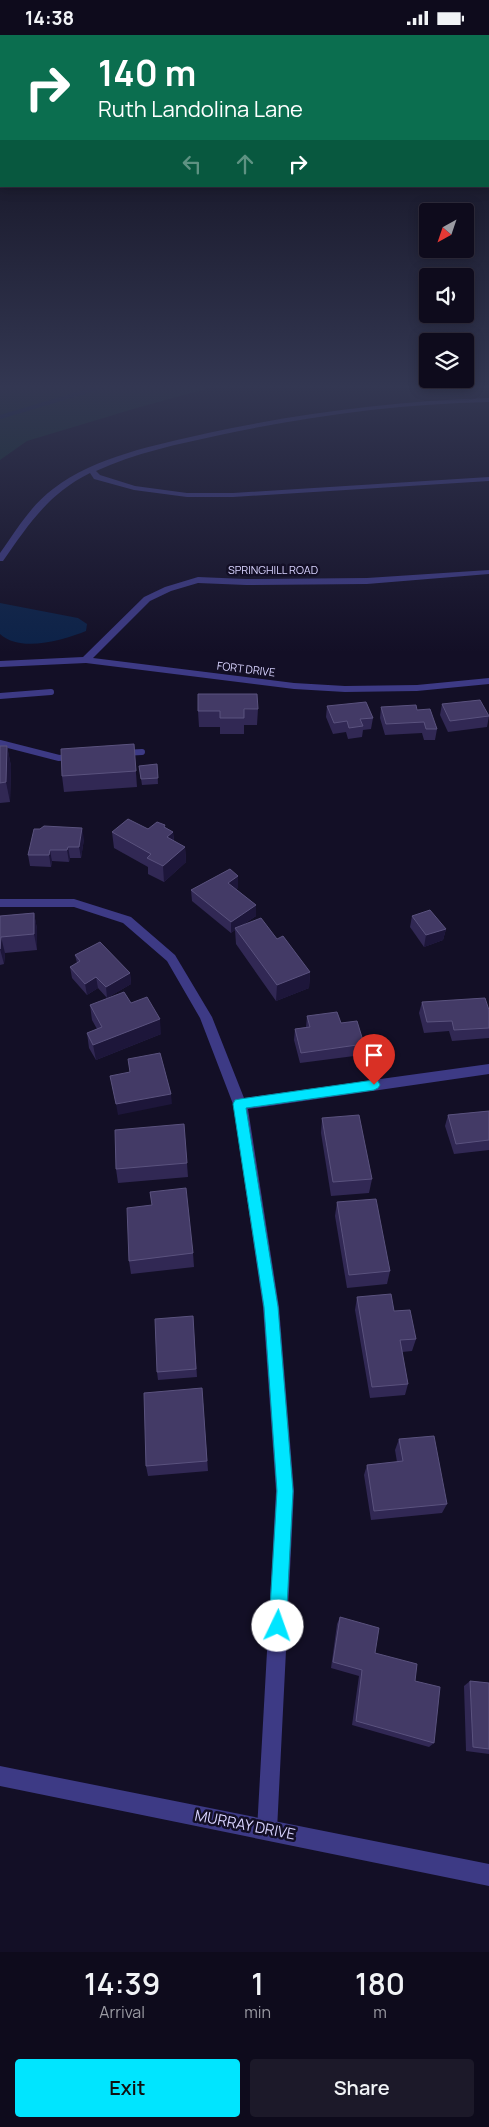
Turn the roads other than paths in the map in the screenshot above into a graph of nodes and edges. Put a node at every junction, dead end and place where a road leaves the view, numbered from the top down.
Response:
1 (87, 473) edge
2 (94, 473) edge
3 (489, 479) edge
4 (0, 559) edge
5 (489, 572) edge
6 (86, 660) junction
7 (0, 664) edge
8 (489, 681) edge
9 (51, 692) dead end
10 (0, 696) edge
11 (0, 743) edge
12 (142, 752) dead end
13 (114, 754) edge
14 (78, 756) edge
15 (0, 903) edge
16 (489, 1069) edge
17 (240, 1104) junction
18 (0, 1776) edge
19 (267, 1830) junction
20 (489, 1875) edge

1 - 4 street
2 - 3 street
5 - 6 street, SPRINGHILL ROAD
6 - 7 street, FORT DRIVE
6 - 8 street, FORT DRIVE
9 - 10 lane
11 - 14 lane
12 - 13 lane
15 - 17 street
16 - 17 street
17 - 19 street
18 - 19 street, MURRAY DRIVE
19 - 20 street, MURRAY DRIVE

